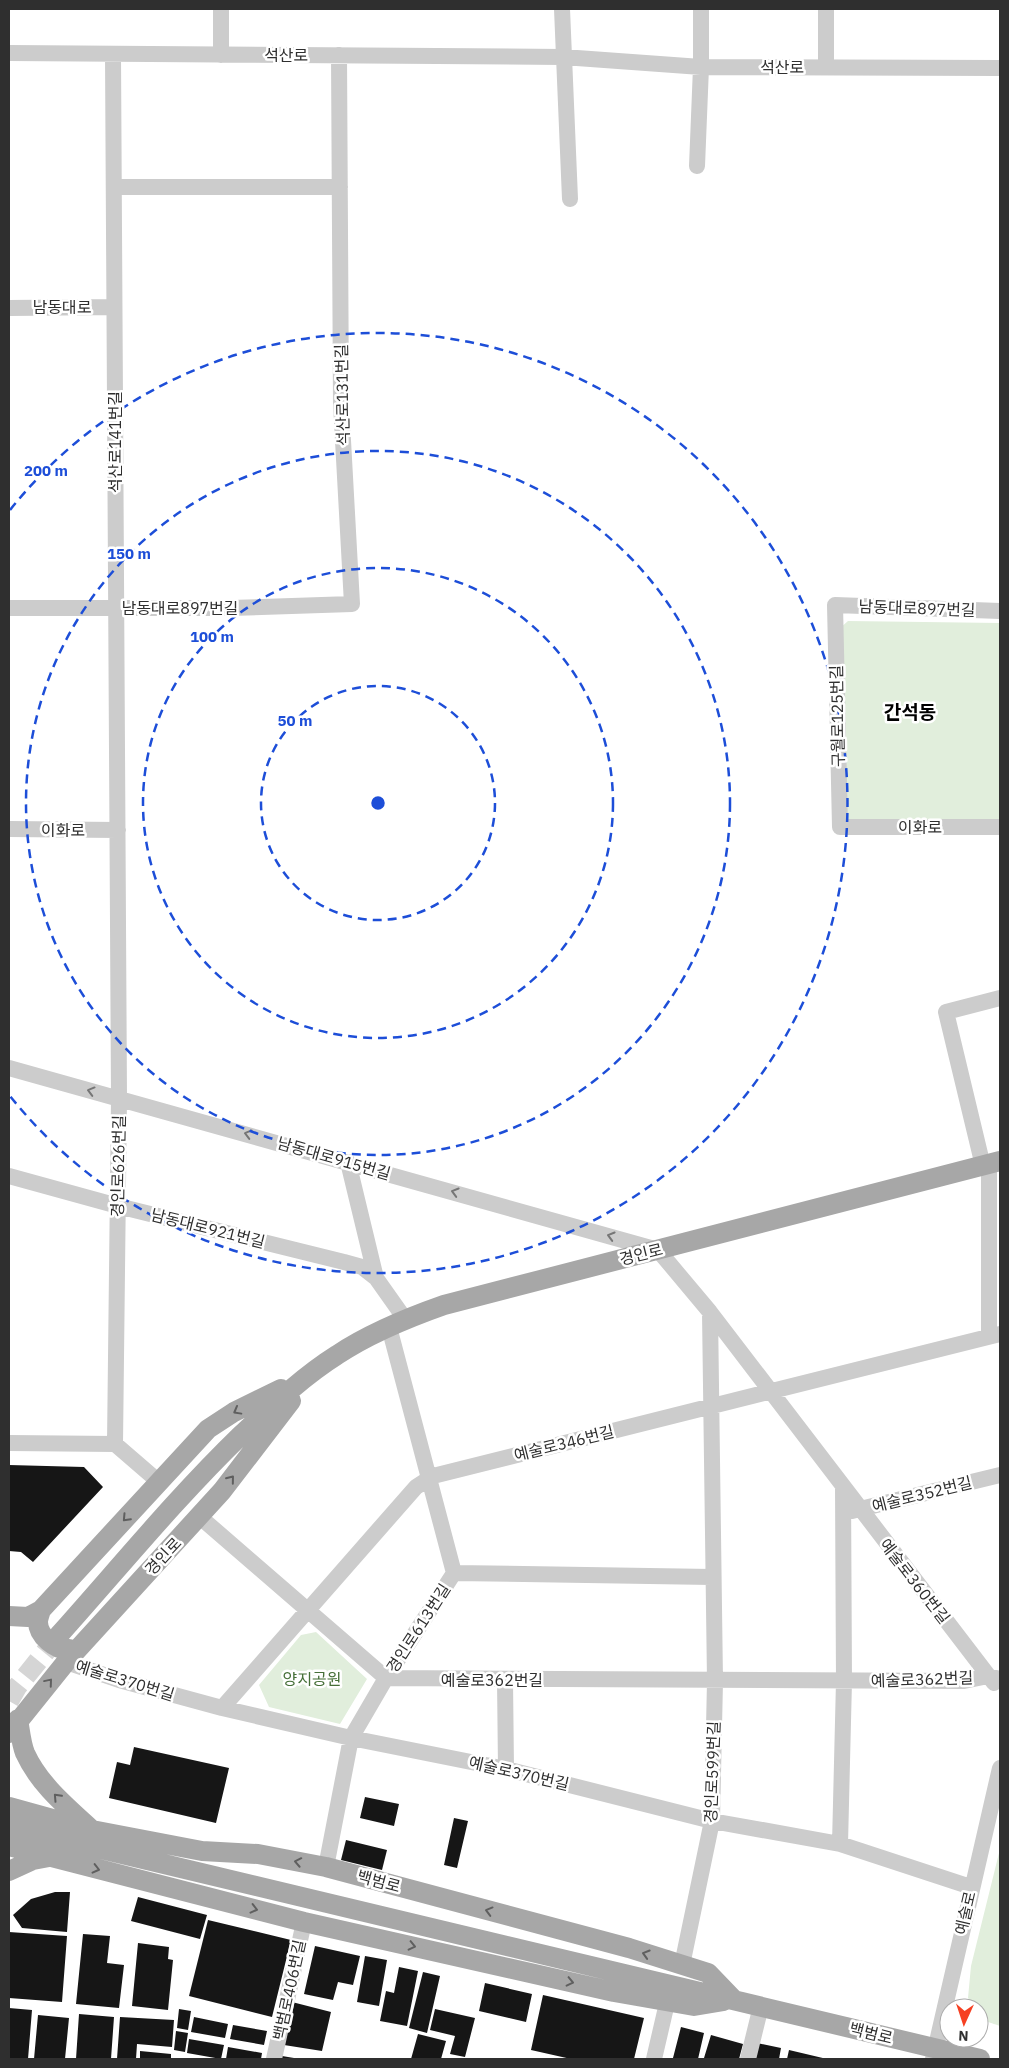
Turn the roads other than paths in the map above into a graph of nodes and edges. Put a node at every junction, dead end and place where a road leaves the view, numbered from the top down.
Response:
1 (221, 9) edge
2 (562, 9) edge
3 (701, 9) edge
4 (826, 9) edge
5 (9, 53) edge
6 (113, 55) junction
7 (221, 55) junction
8 (339, 55) junction
9 (564, 56) junction
10 (701, 67) junction
11 (826, 67) junction
12 (1000, 68) edge
13 (697, 166) dead end
14 (114, 187) junction
15 (340, 187) junction
16 (570, 199) dead end
17 (114, 307) junction
18 (9, 308) edge
19 (352, 604) joint
20 (835, 605) joint
21 (9, 608) edge
22 (116, 609) junction
23 (1000, 611) edge
24 (840, 827) joint
25 (1000, 827) edge
26 (9, 829) edge
27 (118, 830) junction
28 (1000, 998) edge
29 (9, 1068) edge
30 (119, 1098) junction
31 (348, 1162) junction
32 (991, 1164) edge
33 (9, 1176) edge
34 (118, 1206) junction
35 (658, 1250) junction
36 (376, 1278) junction
37 (710, 1312) junction
38 (397, 1323) junction
39 (995, 1335) edge
40 (311, 1373) junction
41 (769, 1390) junction
42 (711, 1406) junction
43 (9, 1443) edge
44 (116, 1444) junction
45 (1000, 1475) edge
46 (428, 1480) junction
47 (159, 1482) junction
48 (843, 1486) junction
49 (860, 1509) junction
50 (843, 1514) junction
51 (200, 1516) junction
52 (454, 1573) junction
53 (712, 1576) junction
54 (41, 1610) junction
55 (308, 1610) junction
56 (9, 1616) edge
57 (59, 1635) tunnel mouth
58 (80, 1647) junction
59 (66, 1662) junction
60 (386, 1678) junction
61 (994, 1678) edge
62 (505, 1680) junction
63 (715, 1681) junction
64 (844, 1681) junction
65 (1000, 1690) edge
66 (222, 1708) junction
67 (13, 1726) edge
68 (351, 1738) junction
69 (506, 1768) junction
70 (1000, 1768) edge
71 (9, 1807) edge
72 (712, 1821) junction
73 (9, 1827) edge
74 (92, 1830) junction
75 (840, 1844) junction
76 (9, 1846) edge
77 (49, 1857) junction
78 (326, 1867) junction
79 (9, 1871) edge
80 (971, 1887) junction
81 (304, 1922) junction
82 (682, 1965) junction
83 (733, 1999) junction
84 (667, 2003) junction
85 (761, 2006) junction
86 (931, 2056) edge
87 (274, 2059) edge
88 (654, 2059) edge
89 (748, 2059) edge
90 (980, 2059) edge

1 - 7 street
2 - 9 street
3 - 10 street
4 - 11 street
5 - 6 street, 석산로
6 - 7 street, 석산로
6 - 14 street, 석산로141번길
7 - 8 street, 석산로
8 - 9 street, 석산로
8 - 15 street, 석산로131번길
9 - 10 street, 석산로
9 - 16 street
10 - 11 street, 석산로
10 - 13 street
11 - 12 street, 석산로
14 - 15 street
14 - 17 street, 석산로141번길
15 - 19 street, 석산로131번길
17 - 18 street, 남동대로
17 - 22 street, 석산로141번길
19 - 22 street, 남동대로897번길
20 - 23 street, 남동대로897번길
20 - 24 street, 구월로125번길
21 - 22 street, 남동대로897번길
22 - 27 street, 석산로141번길
24 - 25 street, 이화로
26 - 27 street, 이화로
27 - 30 street, 경인로626번길
28 - 32 street
30 -> 29 street, 남동대로915번길
31 -> 30 street, 남동대로915번길
30 - 34 street, 경인로626번길
35 -> 31 street, 남동대로915번길
31 - 36 street
32 - 35 main road, 경인로
32 - 39 street
33 - 34 street, 남동대로921번길
34 - 36 street, 남동대로921번길
34 - 44 street, 경인로626번길
35 - 37 street
35 - 38 main road, 경인로
36 - 38 street
37 - 41 street, 예술로360번길
37 - 42 street, 경인로599번길
38 - 40 main road, 경인로
38 - 46 street, 경인로613번길
39 - 41 street, 예술로346번길
40 -> 47 main road, 경인로
51 -> 40 main road, 경인로
40 - 57 main road, 경인로
41 - 42 street, 예술로346번길
41 - 48 street, 예술로360번길
42 - 46 street, 예술로346번길
42 - 53 street, 경인로599번길
43 - 44 street
44 - 47 street
45 - 49 street, 예술로352번길
46 - 52 street, 경인로613번길
46 - 55 street, 예술로346번길
47 -> 54 main road, 경인로
48 - 49 street, 예술로360번길
48 - 50 street
49 - 50 street, 예술로352번길
49 - 61 street, 예술로360번길
50 - 64 street
51 - 55 street
51 - 58 main road, 경인로
52 - 53 street
52 - 60 street, 경인로613번길
53 - 63 street, 경인로599번길
54 - 56 main road
54 - 58 main road
55 - 60 street
55 - 66 street, 예술로346번길
58 - 59 main road, 경인로
59 - 66 street, 예술로370번길
67 -> 59 main road, 경인로
60 - 62 street, 예술로362번길
60 - 68 street, 경인로613번길
61 - 64 street, 예술로362번길
61 - 65 street, 예술로360번길
62 - 63 street, 예술로362번길
62 - 69 street
63 - 64 street, 예술로362번길
63 - 72 street, 경인로599번길
64 - 75 street
66 - 68 street, 예술로370번길
74 -> 67 main road
68 - 69 street, 예술로370번길
68 - 78 street, 경인로613번길
69 - 72 street, 예술로370번길
70 - 80 street, 예술로
71 - 74 main road, 백범로
72 - 75 street, 예술로370번길
72 - 82 street, 경인로599번길
73 - 83 main road, 백범로
78 -> 74 main road, 백범로
75 - 80 street, 예술로370번길
76 - 77 main road, 백범로
77 - 79 main road
77 -> 81 main road, 백범로
82 -> 78 main road, 백범로
80 - 86 street, 예술로
81 -> 84 main road, 백범로
81 - 87 street, 백범로406번길
82 - 83 main road, 백범로
83 - 84 main road, 백범로
83 - 85 main road, 백범로
84 - 88 street
85 - 86 main road, 백범로
85 - 89 street
86 - 90 main road, 백범로

